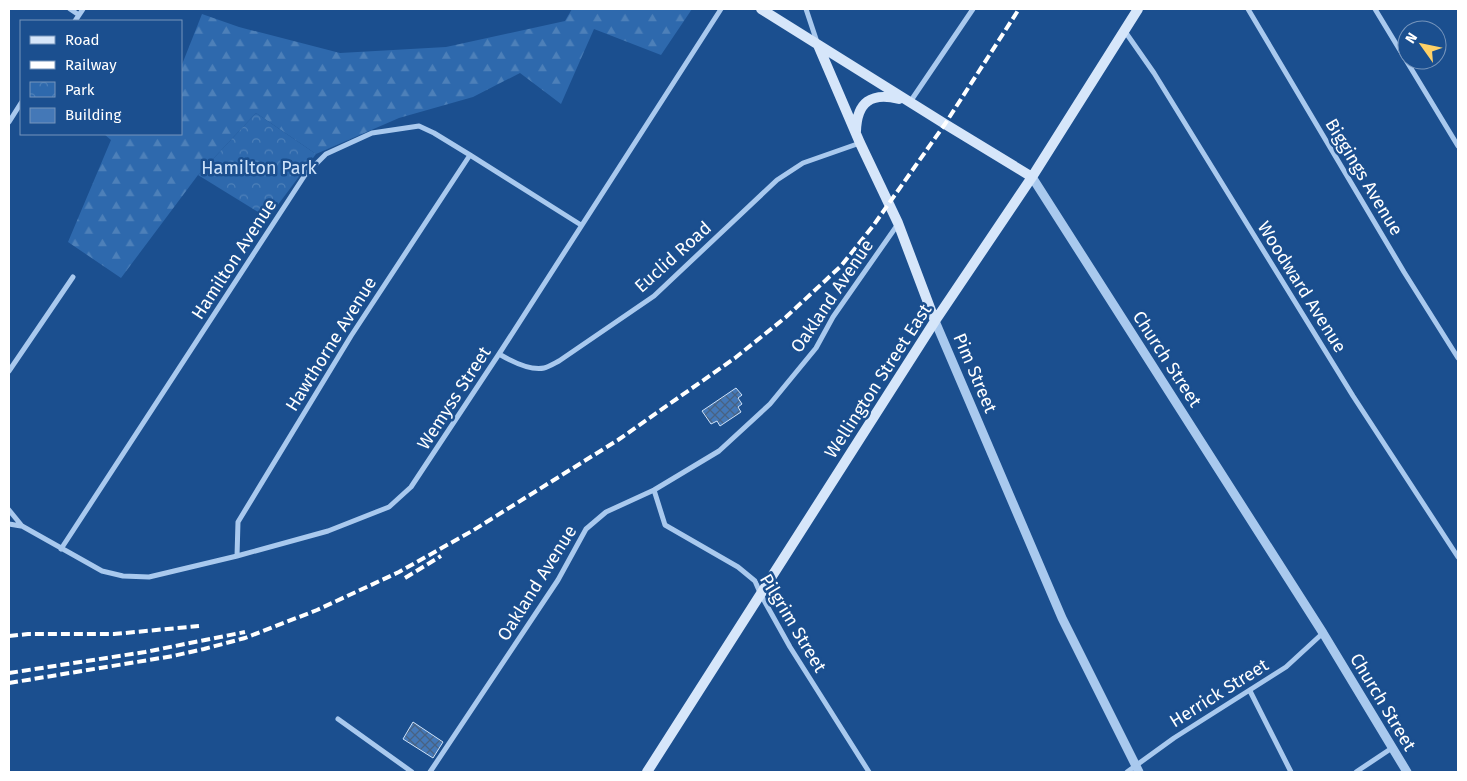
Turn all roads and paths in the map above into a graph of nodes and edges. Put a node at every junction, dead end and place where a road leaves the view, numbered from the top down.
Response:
1 (70, 9) edge
2 (83, 9) edge
3 (721, 9) edge
4 (761, 9) edge
5 (806, 9) edge
6 (973, 9) edge
7 (1138, 9) edge
8 (1248, 9) edge
9 (1375, 9) edge
10 (79, 15) junction
11 (76, 20) edge
12 (1124, 30) junction
13 (818, 45) junction
14 (910, 102) junction
15 (20, 105) edge
16 (9, 122) edge
17 (858, 139) junction
18 (1458, 146) edge
19 (470, 155) junction
20 (1032, 177) junction
21 (898, 223) junction
22 (581, 224) junction
23 (73, 277) dead end
24 (935, 320) junction
25 (499, 354) junction
26 (1458, 358) edge
27 (9, 371) edge
28 (654, 490) junction
29 (9, 510) edge
30 (9, 524) edge
31 (22, 526) junction
32 (62, 549) junction
33 (237, 556) junction
34 (1458, 557) edge
35 (761, 595) junction
36 (1323, 633) junction
37 (1250, 690) junction
38 (338, 719) dead end
39 (1392, 748) junction
40 (1138, 770) edge
41 (412, 772) edge
42 (430, 772) edge
43 (647, 772) edge
44 (869, 772) edge
45 (1127, 772) edge
46 (1292, 772) edge
47 (1356, 772) edge
48 (1407, 772) edge

1 - 10 street
2 - 10 street
3 - 22 street, Wemyss Street
4 - 13 main road
5 - 13 street
6 - 14 street
7 - 12 main road, Wellington Street East
8 - 26 street, Biggings Avenue
9 - 18 street
10 - 11 street
12 - 20 main road, Wellington Street East
12 - 34 street, Woodward Avenue
13 - 14 main road, Church Street
13 - 17 main road, Pim Street
14 - 17 main road
14 - 20 main road, Church Street
15 - 16 street
17 - 21 main road, Pim Street
17 - 25 street, Euclid Road
19 - 22 street, Hamilton Avenue
19 - 32 street, Hamilton Avenue
19 - 33 street, Hawthorne Avenue
20 - 24 main road, Wellington Street East
20 - 36 street, Church Street
21 - 24 main road, Pim Street
21 - 28 street, Oakland Avenue
22 - 25 street, Wemyss Street
23 - 27 street
24 - 35 main road, Wellington Street East
24 - 40 street, Pim Street
25 - 33 street, Wemyss Street
28 - 35 street, Pilgrim Street
28 - 42 street, Oakland Avenue
29 - 31 street
30 - 31 street
31 - 32 street, Wemyss Street
32 - 33 street, Wemyss Street
35 - 43 main road, Wellington Street East
35 - 44 street, Pilgrim Street
36 - 37 street, Herrick Street
36 - 39 street, Church Street
37 - 40 street, Herrick Street
37 - 46 street
38 - 41 street
39 - 47 street
39 - 48 street, Church Street
40 - 45 street, Herrick Street

